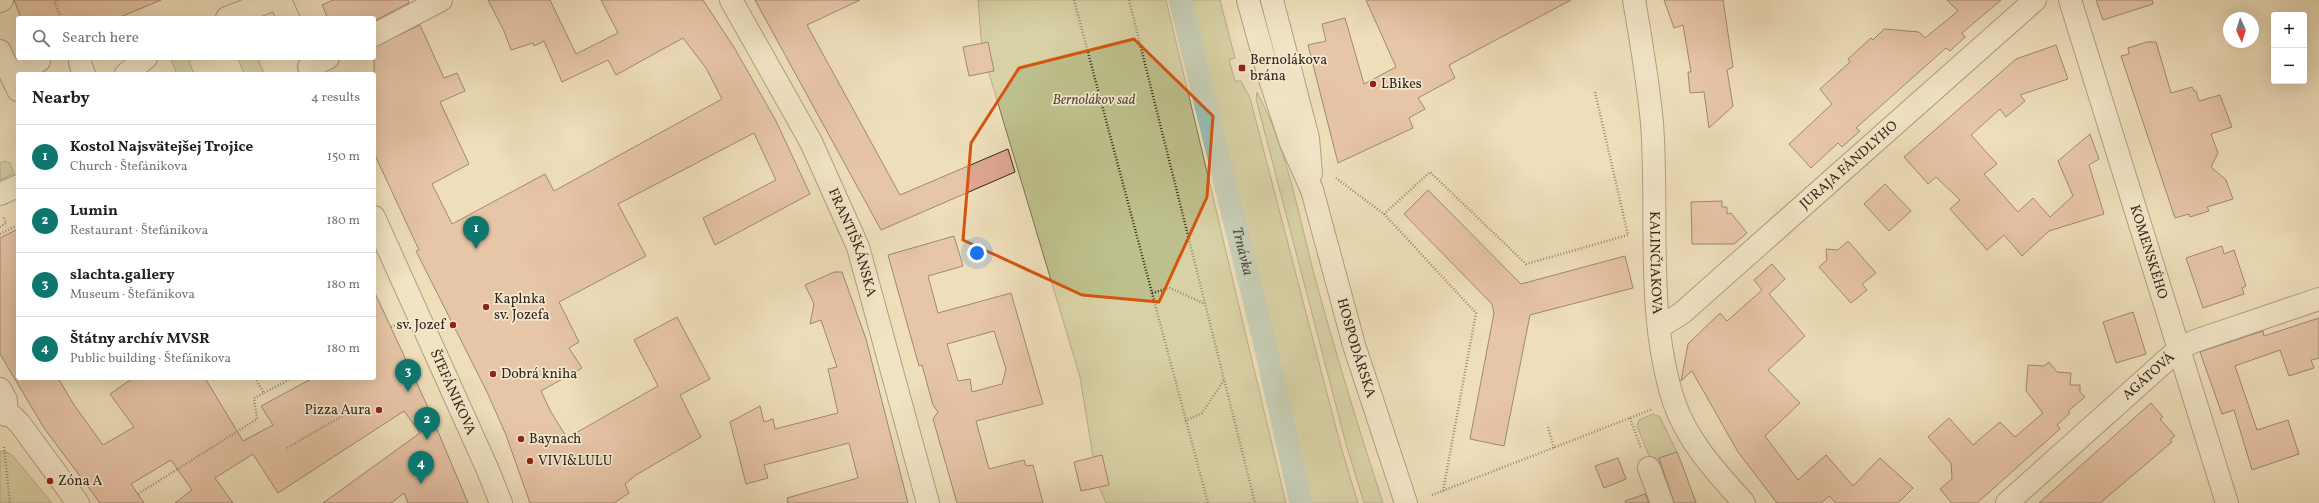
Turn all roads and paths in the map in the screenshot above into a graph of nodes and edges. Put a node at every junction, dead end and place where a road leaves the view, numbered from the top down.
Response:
1 (58, 0) edge
2 (272, 0) edge
3 (280, 0) edge
4 (441, 0) edge
5 (730, 0) edge
6 (1074, 0) edge
7 (1129, 0) edge
8 (1248, 0) edge
9 (1272, 0) edge
10 (1634, 0) edge
11 (2035, 0) edge
12 (2070, 0) edge
13 (54, 1) edge
14 (60, 16) edge
15 (232, 16) edge
16 (287, 16) edge
17 (376, 34) edge
18 (39, 60) dead end
19 (323, 60) edge
20 (308, 66) edge
21 (9, 70) edge
22 (1595, 92) dead end
23 (1336, 178) dead end
24 (16, 188) edge
25 (1312, 190) junction
26 (1, 204) edge
27 (1384, 214) junction
28 (376, 221) edge
29 (16, 226) edge
30 (0, 227) edge
31 (0, 234) edge
32 (1152, 293) junction
33 (2319, 299) edge
34 (1204, 303) junction
35 (398, 324) dead end
36 (391, 327) dead end
37 (1660, 327) junction
38 (2180, 348) junction
39 (421, 375) dead end
40 (415, 378) dead end
41 (256, 380) edge
42 (288, 380) edge
43 (1224, 380) junction
44 (0, 389) edge
45 (264, 393) junction
46 (1658, 407) dead end
47 (354, 409) dead end
48 (3, 416) edge
49 (1630, 418) junction
50 (1185, 421) junction
51 (1548, 427) dead end
52 (4, 447) dead end
53 (287, 448) dead end
54 (1554, 448) junction
55 (1650, 468) joint
56 (1443, 491) junction
57 (138, 494) dead end
58 (1432, 495) dead end
59 (10, 503) edge
60 (78, 503) edge
61 (501, 503) edge
62 (928, 503) edge
63 (1208, 503) edge
64 (1255, 503) edge
65 (1406, 503) edge
66 (1662, 503) edge
67 (1744, 503) edge
68 (2007, 503) edge
69 (2227, 503) edge

1 - 13 path
2 - 15 street
3 - 16 street
4 - 17 street
5 - 62 street, FRANTIŠKÁNSKA
6 - 32 path
7 - 34 path
8 - 25 street, HOSPODÁRSKA
9 - 25 street, HOSPODÁRSKA
10 - 37 street, KALINČIAKOVA
11 - 37 street, JURAJA FÁNDLYHO
12 - 38 street, KOMENSKÉHO
13 - 14 path
18 - 21 street
19 - 20 street
22 - 27 path
23 - 27 path
24 - 26 street
25 - 65 street, HOSPODÁRSKA
26 - 30 path
27 - 56 path
28 - 61 street, ŠTEFÁNIKOVA
29 - 31 path
32 - 34 path
32 - 50 path
33 - 38 street, AGÁTOVÁ
34 - 43 path
35 - 36 path
37 - 67 street, KALINČIAKOVA
38 - 68 street, AGÁTOVÁ
38 - 69 street, KOMENSKÉHO
39 - 40 path
41 - 45 path
42 - 45 path
43 - 50 path
43 - 64 path
44 - 48 street
45 - 57 path
46 - 49 path
47 - 53 path
48 - 60 street
49 - 54 path
49 - 55 path
50 - 63 path
51 - 54 path
52 - 59 path
54 - 56 path
55 - 66 street
56 - 58 path

